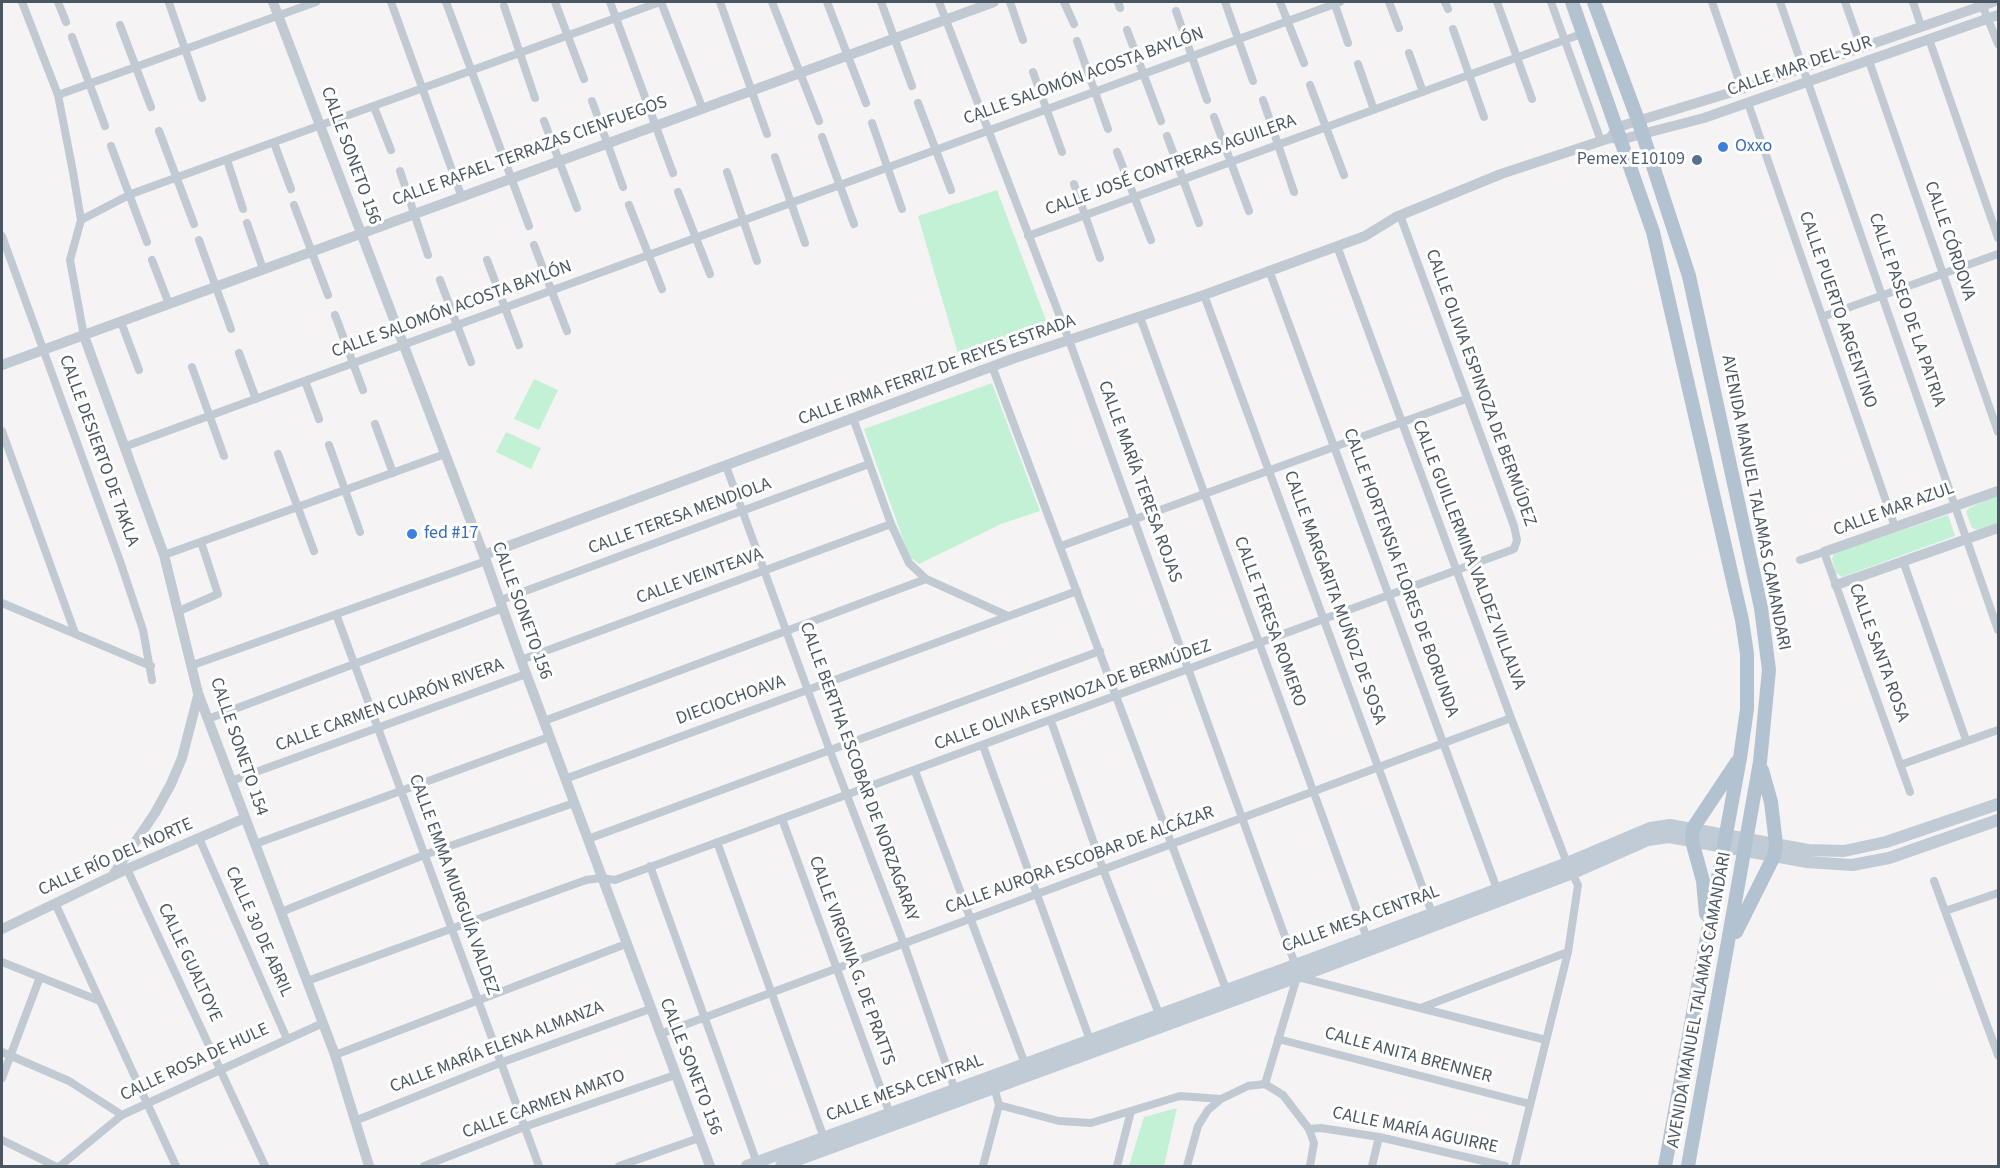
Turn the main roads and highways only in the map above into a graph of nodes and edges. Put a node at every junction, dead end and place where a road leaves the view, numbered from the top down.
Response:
1 (1572, 2) edge
2 (1594, 2) edge
3 (1740, 758) junction
4 (1760, 762) junction
5 (1998, 804) edge
6 (1998, 820) edge
7 (1693, 835) junction
8 (1725, 841) junction
9 (1746, 844) junction
10 (1862, 849) junction
11 (1775, 850) junction
12 (1864, 863) junction
13 (1570, 868) junction
14 (1707, 943) junction
15 (1728, 948) junction
16 (1296, 970) junction
17 (993, 1082) junction
18 (752, 1165) edge
19 (781, 1167) edge
20 (1665, 1167) edge
21 (1688, 1167) edge

1 - 3 main road, AVENIDA MANUEL TALAMAS CAMANDARI
2 - 4 main road, AVENIDA MANUEL TALAMAS CAMANDARI
3 - 7 main road
3 - 8 main road, AVENIDA MANUEL TALAMAS CAMANDARI
4 - 9 main road, AVENIDA MANUEL TALAMAS CAMANDARI
4 - 11 main road
5 - 10 main road, CALLE MESA CENTRAL
6 - 12 main road, CALLE MESA CENTRAL
7 - 8 main road, CALLE MESA CENTRAL
7 - 13 main road, CALLE MESA CENTRAL
7 - 14 main road
8 - 9 main road, CALLE MESA CENTRAL
8 - 14 main road, AVENIDA MANUEL TALAMAS CAMANDARI
9 - 11 main road, CALLE MESA CENTRAL
9 - 15 main road, AVENIDA MANUEL TALAMAS CAMANDARI
10 - 11 main road, CALLE MESA CENTRAL
10 - 12 main road
11 - 12 main road, CALLE MESA CENTRAL
11 - 15 main road
13 - 16 main road, CALLE MESA CENTRAL
13 - 16 main road, CALLE MESA CENTRAL
14 - 20 main road, AVENIDA MANUEL TALAMAS CAMANDARI
15 - 21 main road, AVENIDA MANUEL TALAMAS CAMANDARI
16 - 17 main road, CALLE MESA CENTRAL
16 - 17 main road, CALLE MESA CENTRAL
17 - 18 main road, CALLE MESA CENTRAL
17 - 19 main road, CALLE MESA CENTRAL

